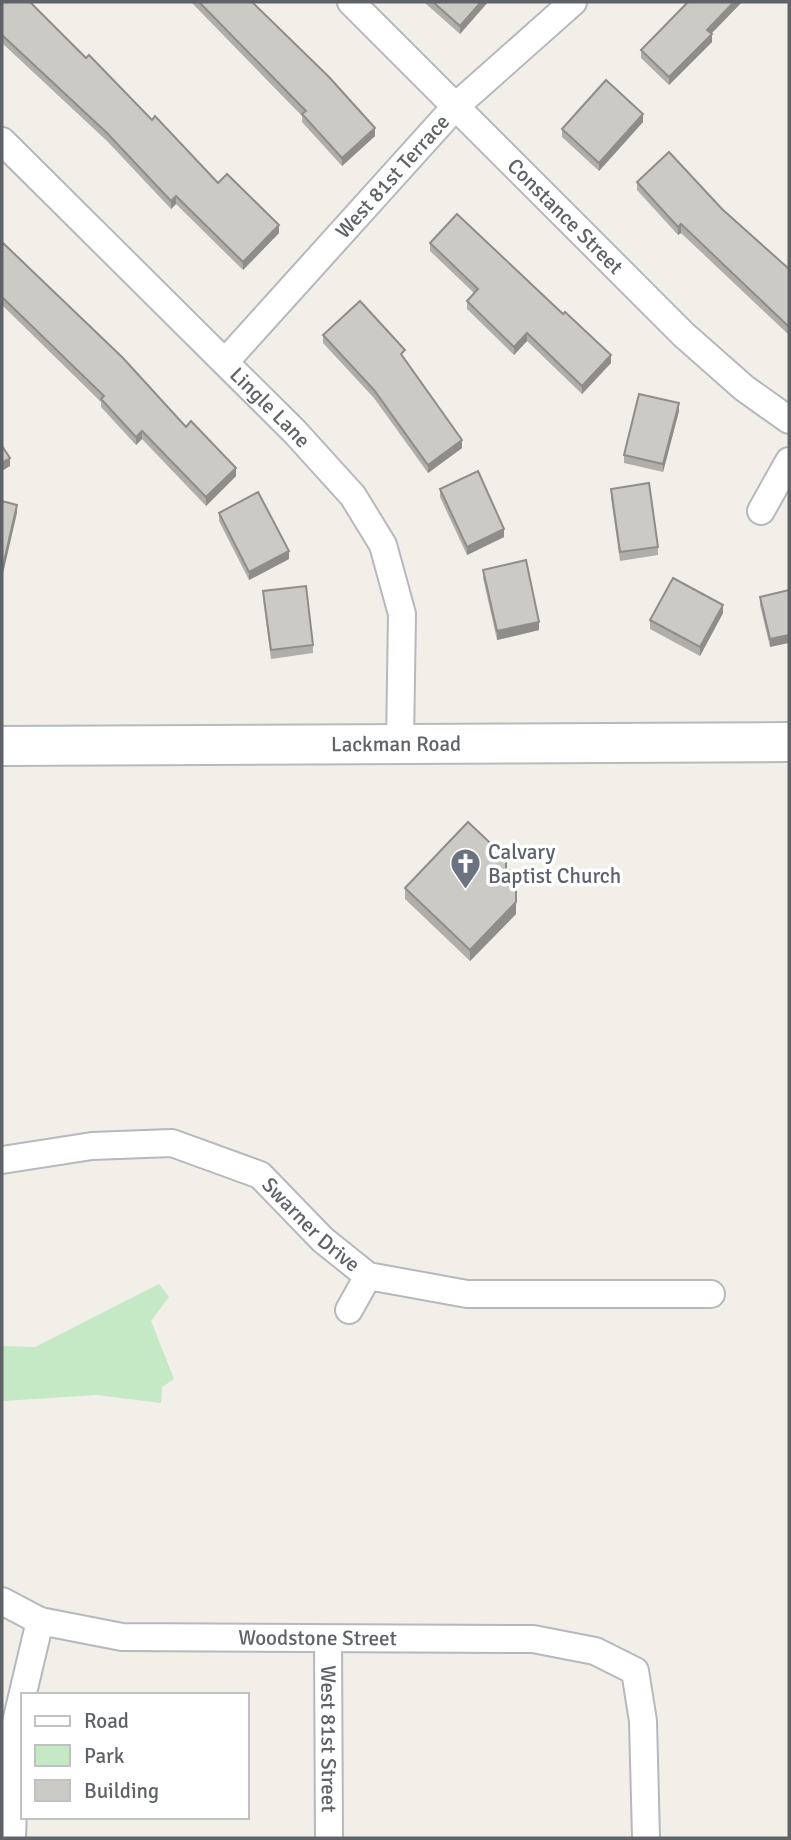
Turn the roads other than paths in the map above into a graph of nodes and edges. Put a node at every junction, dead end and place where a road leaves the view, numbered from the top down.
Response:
1 (351, 2) edge
2 (573, 2) edge
3 (456, 106) junction
4 (2, 141) edge
5 (225, 362) junction
6 (789, 420) edge
7 (789, 461) edge
8 (761, 511) dead end
9 (789, 742) edge
10 (400, 743) junction
11 (2, 746) edge
12 (2, 1160) edge
13 (368, 1276) junction
14 (711, 1294) dead end
15 (349, 1310) dead end
16 (2, 1601) edge
17 (40, 1621) junction
18 (328, 1639) junction
19 (23, 1693) edge
20 (21, 1701) edge
21 (12, 1838) edge
22 (329, 1838) edge
23 (646, 1838) edge

1 - 3 street, Constance Street
2 - 3 street, West 81st Terrace
3 - 5 street, West 81st Terrace
3 - 6 street, Constance Street
4 - 5 street, Lingle Lane
5 - 10 street, Lingle Lane
7 - 8 street
9 - 10 main road, Lackman Road
10 - 11 main road, Lackman Road
12 - 13 street, Swarner Drive
13 - 14 street, Swarner Drive
13 - 15 street
16 - 17 street, Woodstone Street
17 - 18 street, Woodstone Street
17 - 19 street
18 - 22 street, West 81st Street
18 - 23 street, Woodstone Street
20 - 21 street

